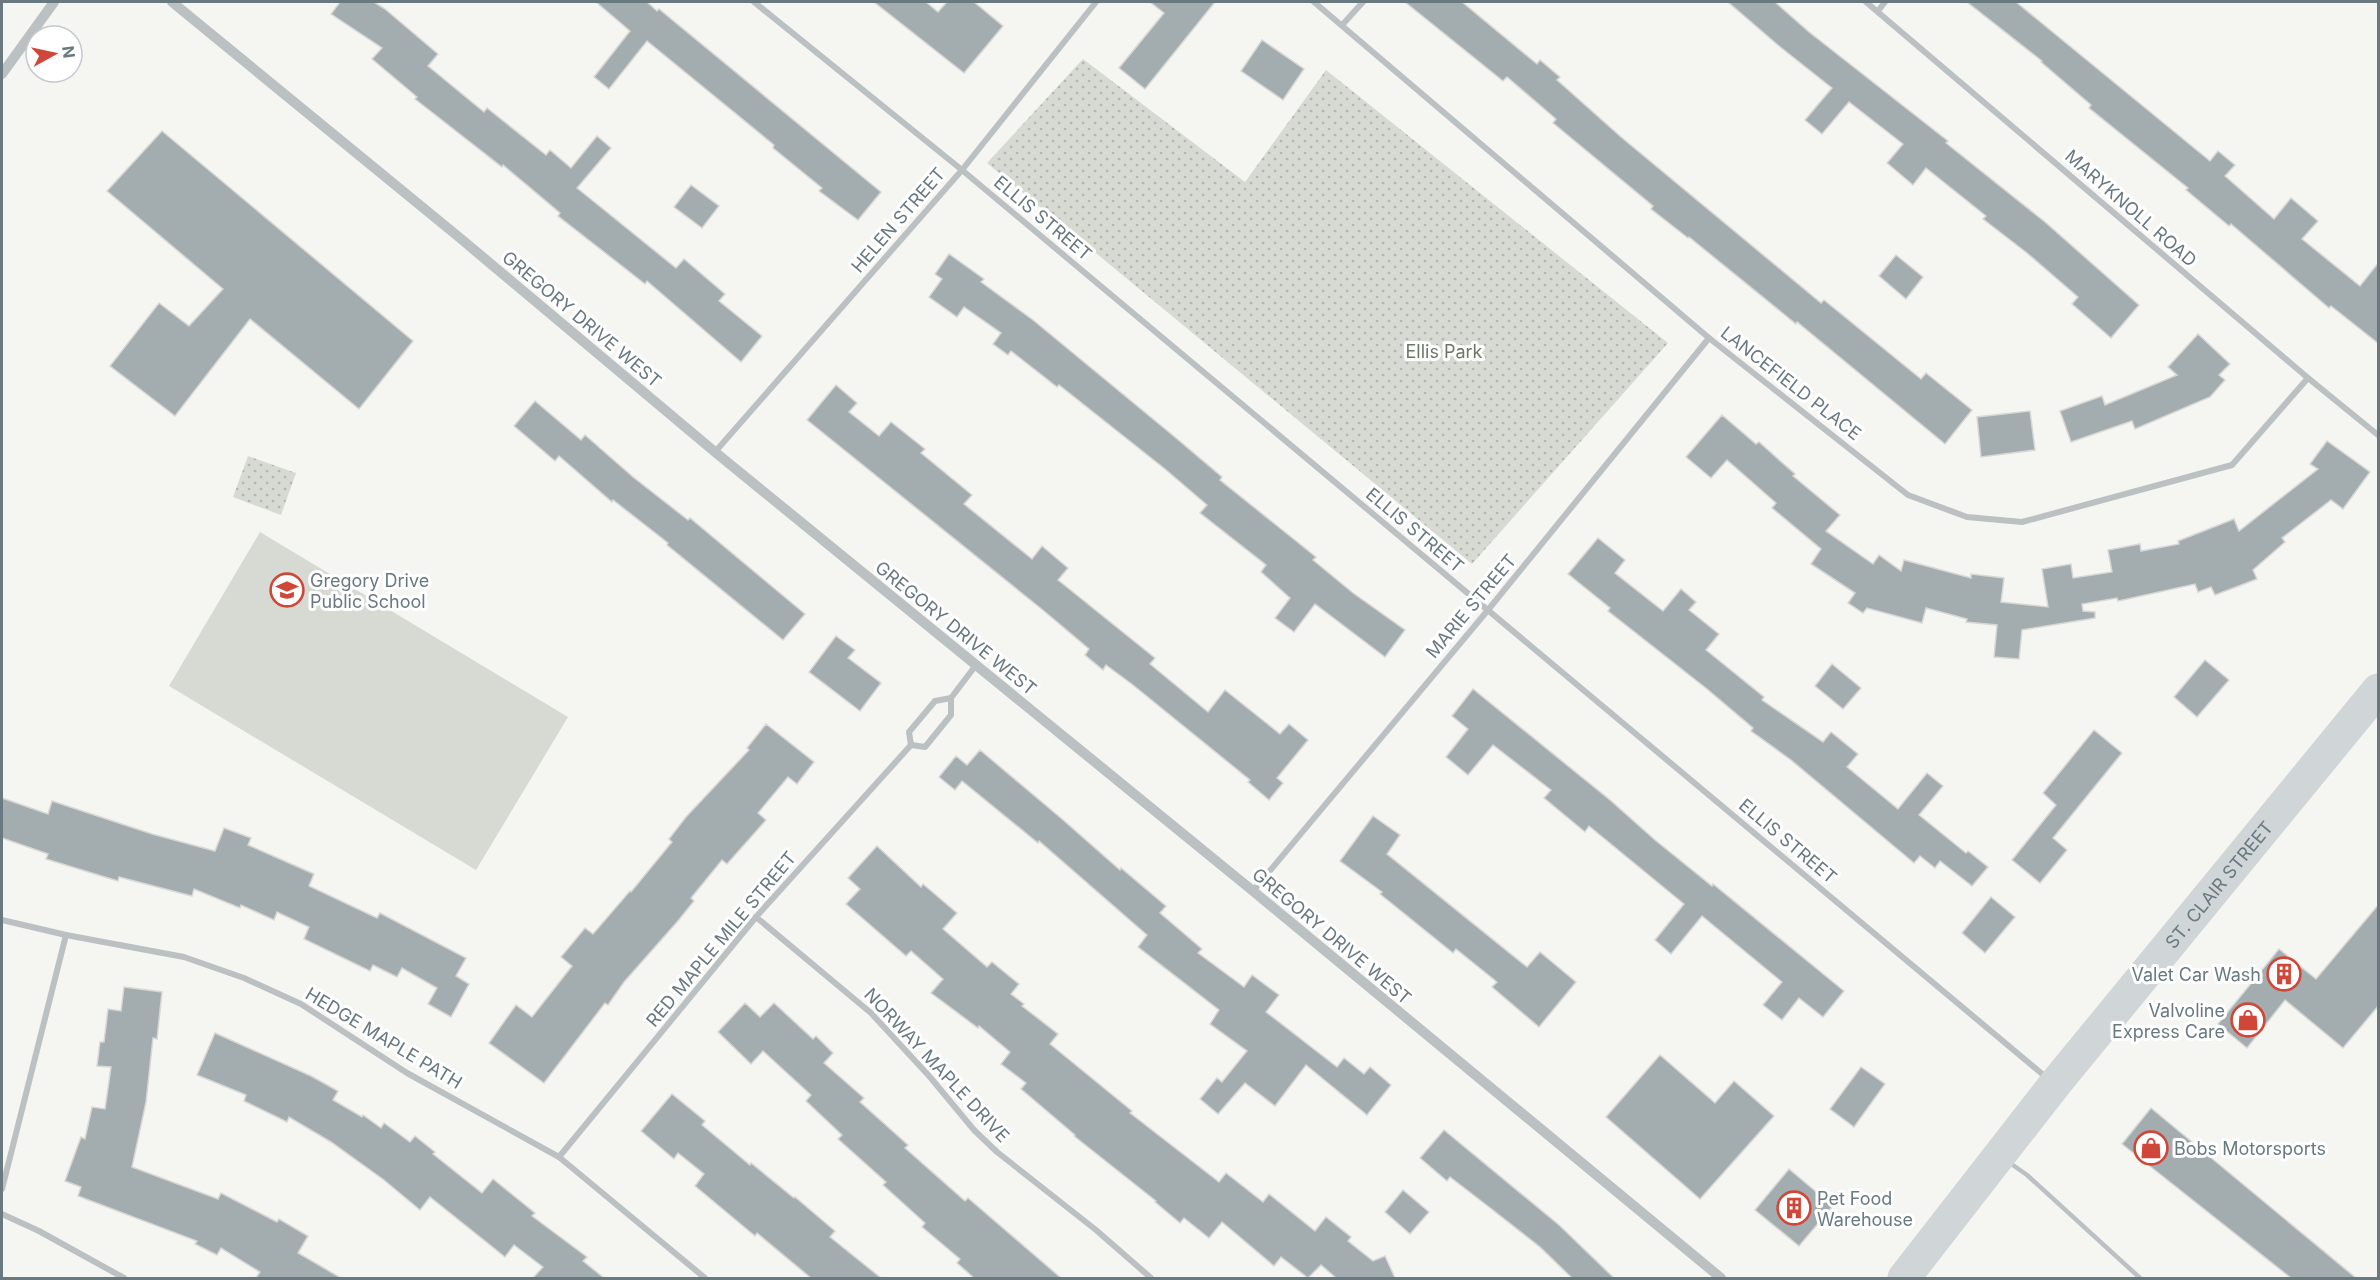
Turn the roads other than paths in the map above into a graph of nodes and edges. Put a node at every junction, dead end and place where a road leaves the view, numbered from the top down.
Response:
1 (54, 2) edge
2 (172, 2) edge
3 (754, 2) edge
4 (1096, 2) edge
5 (1314, 2) edge
6 (1363, 2) edge
7 (1866, 2) edge
8 (1885, 2) edge
9 (1878, 10) junction
10 (1343, 24) junction
11 (2, 74) edge
12 (962, 170) junction
13 (1709, 338) junction
14 (2308, 378) junction
15 (2379, 435) edge
16 (715, 452) junction
17 (1488, 610) junction
18 (976, 665) junction
19 (2379, 690) edge
20 (951, 698) junction
21 (911, 746) junction
22 (1253, 891) junction
23 (756, 917) junction
24 (2, 920) edge
25 (66, 935) junction
26 (2055, 1084) junction
27 (1999, 1155) junction
28 (559, 1157) junction
29 (2, 1189) edge
30 (2, 1214) edge
31 (124, 1278) edge
32 (705, 1278) edge
33 (1152, 1278) edge
34 (1720, 1278) edge
35 (1904, 1278) edge
36 (2140, 1278) edge

1 - 11 street
2 - 16 street, GREGORY DRIVE WEST
3 - 12 street, ELLIS STREET
4 - 12 street, HELEN STREET
5 - 10 street, LANCEFIELD PLACE
6 - 10 street
7 - 9 street, MARYKNOLL ROAD
8 - 9 street
9 - 14 street, MARYKNOLL ROAD
10 - 13 street, LANCEFIELD PLACE
12 - 16 street, HELEN STREET
12 - 17 street, ELLIS STREET
13 - 14 street, LANCEFIELD PLACE
13 - 17 street, MARIE STREET
14 - 15 street, MARYKNOLL ROAD
16 - 18 street, GREGORY DRIVE WEST
17 - 22 street, MARIE STREET
17 - 26 street, ELLIS STREET
18 - 20 street, RED MAPLE MILE STREET
18 - 22 street, GREGORY DRIVE WEST
19 - 26 main road, ST. CLAIR STREET
20 - 21 street, RED MAPLE MILE STREET
20 - 21 street, RED MAPLE MILE STREET
21 - 23 street, RED MAPLE MILE STREET
22 - 34 street, GREGORY DRIVE WEST
23 - 28 street, RED MAPLE MILE STREET
23 - 33 street, NORWAY MAPLE DRIVE
24 - 25 street, HEDGE MAPLE PATH
25 - 28 street, HEDGE MAPLE PATH
25 - 29 street
26 - 27 main road, ST. CLAIR STREET
27 - 35 main road, ST. CLAIR STREET
27 - 36 lane
28 - 32 street, HEDGE MAPLE PATH
30 - 31 street

